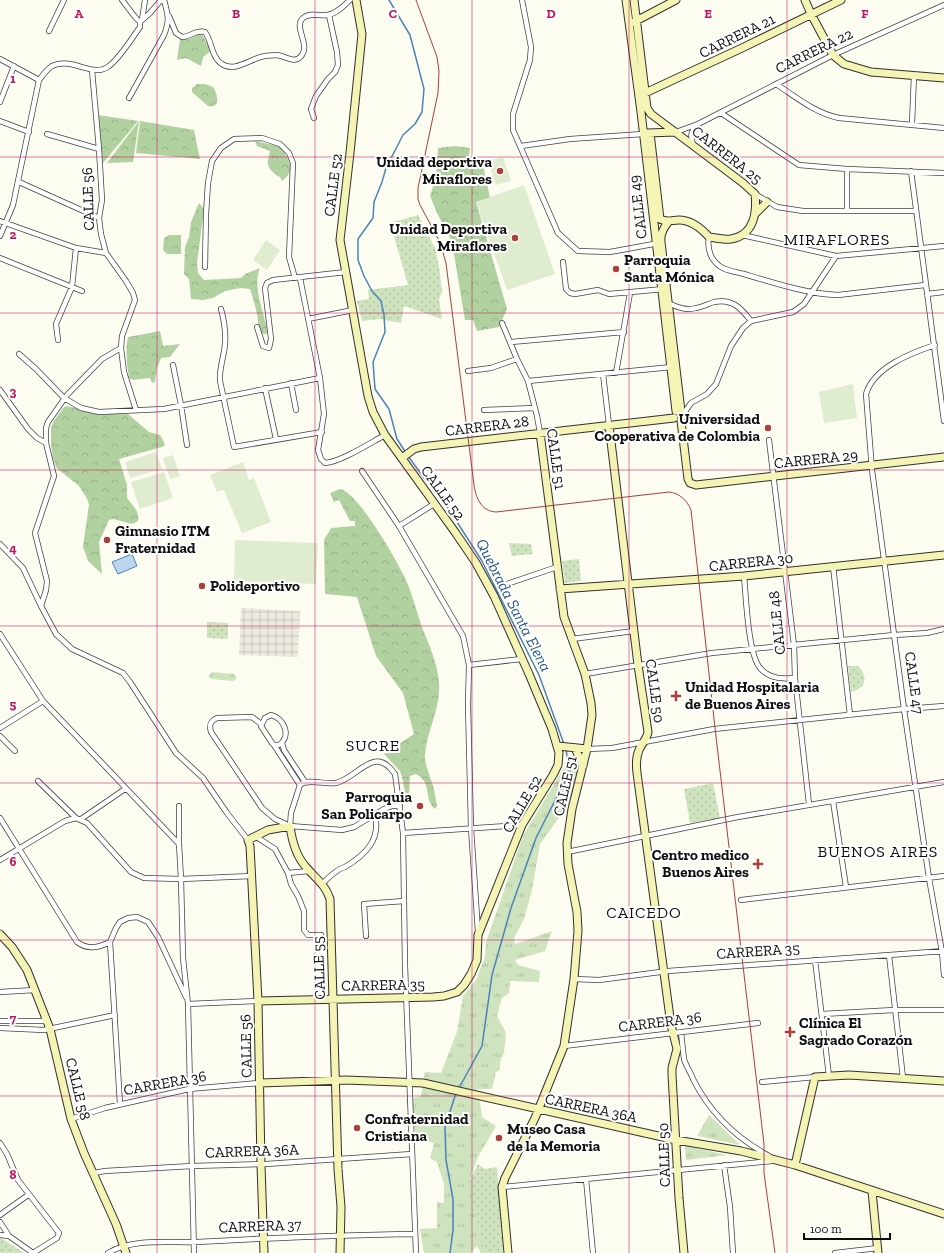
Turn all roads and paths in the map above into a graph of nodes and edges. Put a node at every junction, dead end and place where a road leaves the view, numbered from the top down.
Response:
1 (64, 0) edge
2 (122, 0) edge
3 (145, 0) edge
4 (161, 0) edge
5 (164, 0) edge
6 (350, 0) edge
7 (356, 0) edge
8 (522, 0) edge
9 (626, 0) edge
10 (634, 0) edge
11 (676, 0) edge
12 (805, 0) edge
13 (841, 0) edge
14 (944, 5) edge
15 (811, 14) junction
16 (329, 15) junction
17 (169, 16) junction
18 (141, 21) junction
19 (637, 21) junction
20 (629, 25) junction
21 (49, 31) dead end
22 (833, 55) junction
23 (0, 58) edge
24 (14, 66) junction
25 (92, 70) junction
26 (914, 75) junction
27 (944, 78) edge
28 (39, 80) junction
29 (776, 84) junction
30 (645, 93) junction
31 (129, 98) dead end
32 (0, 102) edge
33 (721, 113) junction
34 (314, 118) dead end
35 (0, 121) edge
36 (698, 124) junction
37 (912, 124) junction
38 (944, 128) edge
39 (29, 132) junction
40 (676, 132) junction
41 (646, 133) junction
42 (667, 133) junction
43 (46, 134) dead end
44 (521, 146) junction
45 (694, 146) junction
46 (99, 149) junction
47 (652, 149) junction
48 (847, 169) junction
49 (910, 171) junction
50 (944, 173) edge
51 (19, 182) junction
52 (754, 194) junction
53 (768, 202) junction
54 (847, 211) junction
55 (915, 211) junction
56 (755, 214) junction
57 (99, 218) junction
58 (0, 221) edge
59 (669, 221) junction
60 (6, 223) junction
61 (742, 235) junction
62 (0, 236) edge
63 (709, 237) junction
64 (658, 243) junction
65 (944, 246) edge
66 (76, 248) junction
67 (920, 248) junction
68 (106, 253) junction
69 (836, 256) junction
70 (0, 258) edge
71 (563, 262) dead end
72 (205, 267) dead end
73 (346, 272) junction
74 (298, 278) junction
75 (925, 285) junction
76 (72, 287) junction
77 (664, 289) junction
78 (82, 291) dead end
79 (813, 292) junction
80 (944, 292) edge
81 (630, 293) junction
82 (927, 294) junction
83 (668, 304) junction
84 (222, 309) dead end
85 (353, 310) junction
86 (308, 319) junction
87 (751, 321) junction
88 (502, 323) dead end
89 (257, 326) dead end
90 (624, 332) junction
91 (58, 340) dead end
92 (511, 342) junction
93 (935, 345) junction
94 (121, 348) junction
95 (19, 354) dead end
96 (517, 359) junction
97 (172, 366) dead end
98 (673, 367) junction
99 (468, 372) dead end
100 (938, 372) junction
101 (944, 372) edge
102 (616, 373) junction
103 (603, 374) junction
104 (320, 378) junction
105 (528, 381) junction
106 (291, 383) junction
107 (266, 388) junction
108 (0, 390) edge
109 (223, 397) junction
110 (64, 398) junction
111 (181, 405) junction
112 (535, 408) junction
113 (136, 410) junction
114 (296, 410) dead end
115 (484, 410) dead end
116 (679, 415) junction
117 (944, 421) edge
118 (610, 425) junction
119 (322, 432) junction
120 (540, 433) junction
121 (385, 435) junction
122 (276, 439) junction
123 (769, 440) dead end
124 (46, 443) junction
125 (187, 445) dead end
126 (944, 457) edge
127 (403, 458) junction
128 (872, 465) junction
129 (362, 471) dead end
130 (773, 476) junction
131 (690, 483) joint
132 (434, 504) junction
133 (399, 526) junction
134 (0, 544) edge
135 (944, 555) edge
136 (885, 561) junction
137 (833, 566) junction
138 (557, 567) junction
139 (784, 572) junction
140 (744, 576) junction
141 (507, 584) dead end
142 (629, 584) junction
143 (560, 589) junction
144 (41, 606) junction
145 (944, 629) edge
146 (634, 631) junction
147 (0, 635) edge
148 (894, 635) junction
149 (572, 639) junction
150 (842, 641) junction
151 (794, 645) junction
152 (752, 649) junction
153 (522, 659) junction
154 (469, 665) junction
155 (638, 665) junction
156 (585, 674) junction
157 (795, 678) junction
158 (43, 701) junction
159 (944, 706) edge
160 (904, 709) junction
161 (850, 715) junction
162 (801, 719) junction
163 (261, 724) junction
164 (0, 728) edge
165 (0, 736) edge
166 (643, 742) junction
167 (282, 743) junction
168 (274, 745) junction
169 (560, 747) junction
170 (575, 748) junction
171 (587, 749) junction
172 (15, 751) dead end
173 (583, 766) junction
174 (38, 781) dead end
175 (305, 782) junction
176 (944, 782) edge
177 (300, 785) junction
178 (916, 787) junction
179 (125, 789) junction
180 (833, 801) junction
181 (809, 804) junction
182 (179, 806) dead end
183 (400, 806) junction
184 (375, 815) junction
185 (0, 818) edge
186 (78, 818) junction
187 (522, 825) junction
188 (290, 826) junction
189 (471, 828) junction
190 (403, 833) junction
191 (646, 837) junction
192 (251, 838) junction
193 (179, 844) junction
194 (19, 848) junction
195 (567, 852) junction
196 (0, 860) edge
197 (309, 871) junction
198 (288, 873) junction
199 (252, 876) junction
200 (944, 876) edge
201 (929, 878) junction
202 (181, 879) junction
203 (323, 883) junction
204 (846, 887) junction
205 (741, 900) dead end
206 (404, 901) junction
207 (0, 934) edge
208 (321, 935) dead end
209 (478, 935) junction
210 (366, 936) dead end
211 (110, 942) junction
212 (943, 951) edge
213 (889, 955) junction
214 (815, 960) junction
215 (665, 972) junction
216 (944, 975) edge
217 (574, 979) junction
218 (35, 990) junction
219 (0, 992) edge
220 (457, 992) joint
221 (406, 997) junction
222 (333, 999) junction
223 (258, 1001) junction
224 (188, 1002) junction
225 (894, 1010) junction
226 (944, 1010) edge
227 (822, 1014) junction
228 (115, 1015) junction
229 (0, 1021) edge
230 (47, 1021) junction
231 (758, 1023) dead end
232 (0, 1028) edge
233 (50, 1029) junction
234 (681, 1032) junction
235 (674, 1033) junction
236 (564, 1046) junction
237 (676, 1056) junction
238 (685, 1061) junction
239 (829, 1076) junction
240 (815, 1077) junction
241 (903, 1078) junction
242 (336, 1081) junction
243 (944, 1081) edge
244 (410, 1082) junction
245 (762, 1082) dead end
246 (260, 1083) junction
247 (189, 1088) junction
248 (120, 1104) junction
249 (539, 1110) junction
250 (71, 1119) junction
251 (676, 1140) junction
252 (0, 1143) edge
253 (412, 1154) junction
254 (338, 1160) junction
255 (778, 1160) junction
256 (261, 1165) junction
257 (724, 1165) junction
258 (795, 1165) junction
259 (192, 1166) junction
260 (678, 1170) junction
261 (94, 1173) junction
262 (586, 1179) junction
263 (502, 1187) junction
264 (872, 1191) junction
265 (28, 1195) junction
266 (944, 1214) edge
267 (0, 1215) edge
268 (0, 1222) edge
269 (415, 1234) junction
270 (0, 1235) edge
271 (9, 1236) junction
272 (340, 1236) junction
273 (264, 1238) junction
274 (194, 1242) junction
275 (124, 1250) edge
276 (878, 1251) edge
277 (33, 1253) edge
278 (108, 1253) edge
279 (194, 1253) edge
280 (264, 1253) edge
281 (340, 1253) edge
282 (416, 1253) edge
283 (508, 1253) edge
284 (593, 1253) edge
285 (684, 1253) edge
286 (733, 1253) edge
287 (835, 1253) edge

1 - 21 street
2 - 18 street
3 - 18 street
4 - 18 street
5 - 17 street
6 - 16 street
7 - 73 street, CALLE 52
8 - 44 street
9 - 20 street, CALLE 49
10 - 19 street
11 - 19 street
12 - 15 street
13 - 15 street, CARRERA 21
14 - 22 street, CARRERA 22
15 - 22 street
15 - 30 street, CARRERA 21
16 - 17 street
16 - 34 street
17 - 31 street
18 - 25 street
19 - 20 street
19 - 30 street
20 - 41 street, CALLE 49
22 - 26 street
22 - 29 street, CARRERA 22
23 - 24 street
24 - 28 street
24 - 32 street
25 - 28 street
25 - 46 street, CALLE 56
26 - 27 street
26 - 37 street
28 - 39 street
29 - 33 street, CARRERA 22
29 - 37 street
30 - 40 street
33 - 36 street, CARRERA 22
33 - 48 street
35 - 39 street
36 - 40 street, CARRERA 22
36 - 45 street
37 - 38 street
39 - 51 street
40 - 42 street, CARRERA 25
40 - 45 street, CARRERA 25
41 - 42 street, CARRERA 25
41 - 44 street, CARRERA 25
41 - 47 street, CALLE 49
41 - 64 street, CALLE 49
42 - 47 street
43 - 46 street
44 - 64 street
45 - 52 street, CARRERA 25
46 - 57 street, CALLE 56
47 - 59 street, CALLE 49
48 - 49 street
48 - 54 street
49 - 50 street
49 - 55 street
51 - 57 street
51 - 60 street
52 - 53 street, CARRERA 25
52 - 56 street
53 - 54 street, CARRERA 25
53 - 56 street
54 - 55 street, CARRERA 25
55 - 67 street
56 - 61 street
57 - 68 street, CALLE 56
58 - 60 street
59 - 63 street
59 - 64 street, CALLE 49
60 - 62 street
60 - 66 street
61 - 63 street
61 - 69 street
63 - 79 street
64 - 77 street, CALLE 49
65 - 67 street
66 - 68 street
66 - 76 street, CALLE 56
67 - 69 street
67 - 75 street
68 - 94 street, CALLE 56
69 - 79 street
70 - 76 street
71 - 81 street
72 - 74 street
73 - 74 street
73 - 85 street, CALLE 52
74 - 86 street
74 - 89 street
75 - 79 street
75 - 82 street
76 - 78 street
76 - 91 street, CALLE 56
77 - 81 street
77 - 83 street, CALLE 49
77 - 98 street, CALLE 49
79 - 87 street
80 - 82 street
81 - 90 street
82 - 93 street
83 - 87 street
83 - 98 street, CALLE 49
84 - 109 street
85 - 86 street
85 - 121 street, CALLE 52
86 - 104 street
87 - 116 street
88 - 92 street, CALLE 51
90 - 92 street
90 - 102 street
92 - 96 street, CALLE 51
93 - 100 street
93 - 128 street, CALLE 47
94 - 110 street
94 - 113 street, CALLE 56
95 - 110 street
96 - 99 street
96 - 105 street, CALLE 51
97 - 111 street
98 - 102 street
98 - 116 street, CALLE 49
100 - 101 street
100 - 117 street
102 - 103 street
103 - 105 street
103 - 118 street, CALLE 50
104 - 106 street
104 - 119 street
105 - 112 street, CALLE 51
106 - 107 street
106 - 114 street
107 - 109 street
107 - 122 street
108 - 124 street
109 - 111 street
109 - 122 street
110 - 113 street
110 - 124 street
111 - 113 street
111 - 125 street
112 - 115 street
112 - 120 street, CALLE 51
116 - 118 street, CARRERA 28
116 - 131 street, CALLE 49
118 - 120 street, CARRERA 28
118 - 142 street, CALLE 50
119 - 121 street
119 - 122 street
120 - 127 street, CARRERA 28
120 - 138 street, CALLE 51
121 - 127 street, CALLE 52
123 - 130 street, CALLE 48
124 - 144 street
126 - 128 street, CARRERA 29
127 - 132 street, CALLE 52
128 - 130 street, CARRERA 29
128 - 136 street, CALLE 47
129 - 133 street
130 - 131 street, CARRERA 29
130 - 139 street, CALLE 48
132 - 133 street
132 - 153 street, CALLE 52
133 - 154 street
134 - 144 street
135 - 136 street, CARRERA 30
136 - 137 street, CARRERA 30
136 - 148 street, CALLE 47
137 - 139 street, CARRERA 30
137 - 150 street
138 - 141 street
138 - 143 street, CALLE 51
139 - 140 street, CARRERA 30
139 - 151 street, CALLE 48
140 - 142 street, CARRERA 30
140 - 152 street
142 - 143 street, CARRERA 30
142 - 146 street, CALLE 50
143 - 149 street, CALLE 51
144 - 192 street
145 - 148 street
146 - 149 street
146 - 155 street, CALLE 50
147 - 158 street
148 - 150 street
148 - 160 street, CALLE 47
149 - 156 street, CALLE 51
150 - 151 street
150 - 161 street
151 - 152 street
151 - 157 street, CALLE 48
152 - 155 street
152 - 157 street
153 - 154 street
153 - 169 street, CALLE 52
154 - 189 street
155 - 156 street
155 - 166 street, CALLE 50
156 - 171 street, CALLE 51
157 - 162 street, CALLE 48
158 - 164 street
158 - 179 street
159 - 160 street
160 - 161 street
160 - 178 street, CALLE 47
161 - 162 street
162 - 166 street
162 - 181 street, CALLE 48
163 - 167 street
163 - 168 street
163 - 188 street
165 - 172 street
166 - 171 street
166 - 191 street, CALLE 50
167 - 168 street
167 - 175 street
168 - 177 street
169 - 170 street
169 - 187 street, CALLE 52
170 - 171 street
170 - 173 street
171 - 173 street, CALLE 51
173 - 195 street, CALLE 51
174 - 186 street
175 - 177 street
175 - 183 street
176 - 178 street
177 - 188 street
178 - 180 street
178 - 201 street, CALLE 47
179 - 186 street
179 - 193 street
180 - 181 street
180 - 204 street
181 - 191 street
182 - 193 street
183 - 184 street
183 - 190 street
184 - 188 street
184 - 203 street
185 - 194 street
186 - 194 street
186 - 202 street
187 - 189 street
187 - 209 street, CALLE 52
188 - 192 street
188 - 197 street, CALLE 55
189 - 190 street
189 - 209 street
190 - 206 street
191 - 195 street
191 - 215 street, CALLE 50
192 - 198 street
192 - 199 street, CALLE 56
193 - 202 street
194 - 196 street
194 - 211 street
195 - 217 street, CALLE 51
197 - 198 street
197 - 203 street, CALLE 55
198 - 208 street
199 - 202 street
199 - 223 street, CALLE 56
200 - 201 street
201 - 204 street
201 - 212 street, CALLE 47
202 - 224 street
203 - 222 street, CALLE 55
204 - 205 street
206 - 210 street
206 - 221 street
207 - 218 street, CALLE 58
209 - 220 street, CALLE 52
211 - 224 street
211 - 228 street
212 - 213 street, CARRERA 35
212 - 216 street, CALLE 47
213 - 214 street, CARRERA 35
213 - 225 street
214 - 215 street, CARRERA 35
214 - 227 street
215 - 217 street, CARRERA 35
215 - 235 street, CALLE 50
217 - 236 street, CALLE 51
218 - 219 street
218 - 230 street, CALLE 58
220 - 221 street, CARRERA 35
221 - 222 street, CARRERA 35
221 - 244 street
222 - 223 street, CARRERA 35
222 - 242 street, CALLE 55
223 - 224 street, CARRERA 35
223 - 246 street, CALLE 56
224 - 247 street
225 - 226 street
225 - 227 street
225 - 241 street
227 - 239 street
228 - 233 street
228 - 248 street
229 - 230 street
230 - 233 street, CALLE 58
231 - 234 street, CARRERA 36
232 - 233 street
233 - 250 street, CALLE 58
234 - 235 street, CARRERA 36
234 - 238 street
235 - 236 street, CARRERA 36
235 - 237 street, CALLE 50
236 - 249 street, CALLE 51
237 - 238 street
237 - 251 street, CALLE 50
238 - 255 street
239 - 240 street
239 - 241 street
240 - 245 street
240 - 258 street
241 - 243 street
242 - 244 street, CARRERA 36
242 - 246 street, CARRERA 36
242 - 254 street, CALLE 55
244 - 249 street, CARRERA 36A
244 - 253 street
246 - 247 street, CARRERA 36
246 - 256 street, CALLE 56
247 - 248 street, CARRERA 36
247 - 259 street
248 - 250 street, CARRERA 36
249 - 251 street, CARRERA 36A
249 - 263 street, CALLE 51
250 - 261 street, CALLE 58
251 - 255 street, CARRERA 36A
251 - 260 street, CALLE 50
252 - 265 street
253 - 254 street, CARRERA 36A
253 - 269 street
254 - 256 street, CARRERA 36A
254 - 272 street, CALLE 55
255 - 257 street
255 - 258 street
256 - 259 street, CARRERA 36A
256 - 273 street, CALLE 56
257 - 260 street
257 - 286 street
258 - 264 street
259 - 261 street, CARRERA 36A
259 - 274 street
260 - 262 street
260 - 285 street, CALLE 50
261 - 275 street, CALLE 58
262 - 263 street
262 - 284 street
263 - 283 street, CALLE 51
264 - 266 street
264 - 276 street
265 - 267 street
265 - 277 street
268 - 271 street
269 - 272 street, CARRERA 37
269 - 282 street
270 - 271 street
271 - 277 street
272 - 273 street, CARRERA 37
272 - 281 street, CALLE 55
273 - 274 street, CARRERA 37
273 - 280 street, CALLE 56
274 - 275 street, CARRERA 37
274 - 279 street
275 - 278 street, CARRERA 37
276 - 287 street

